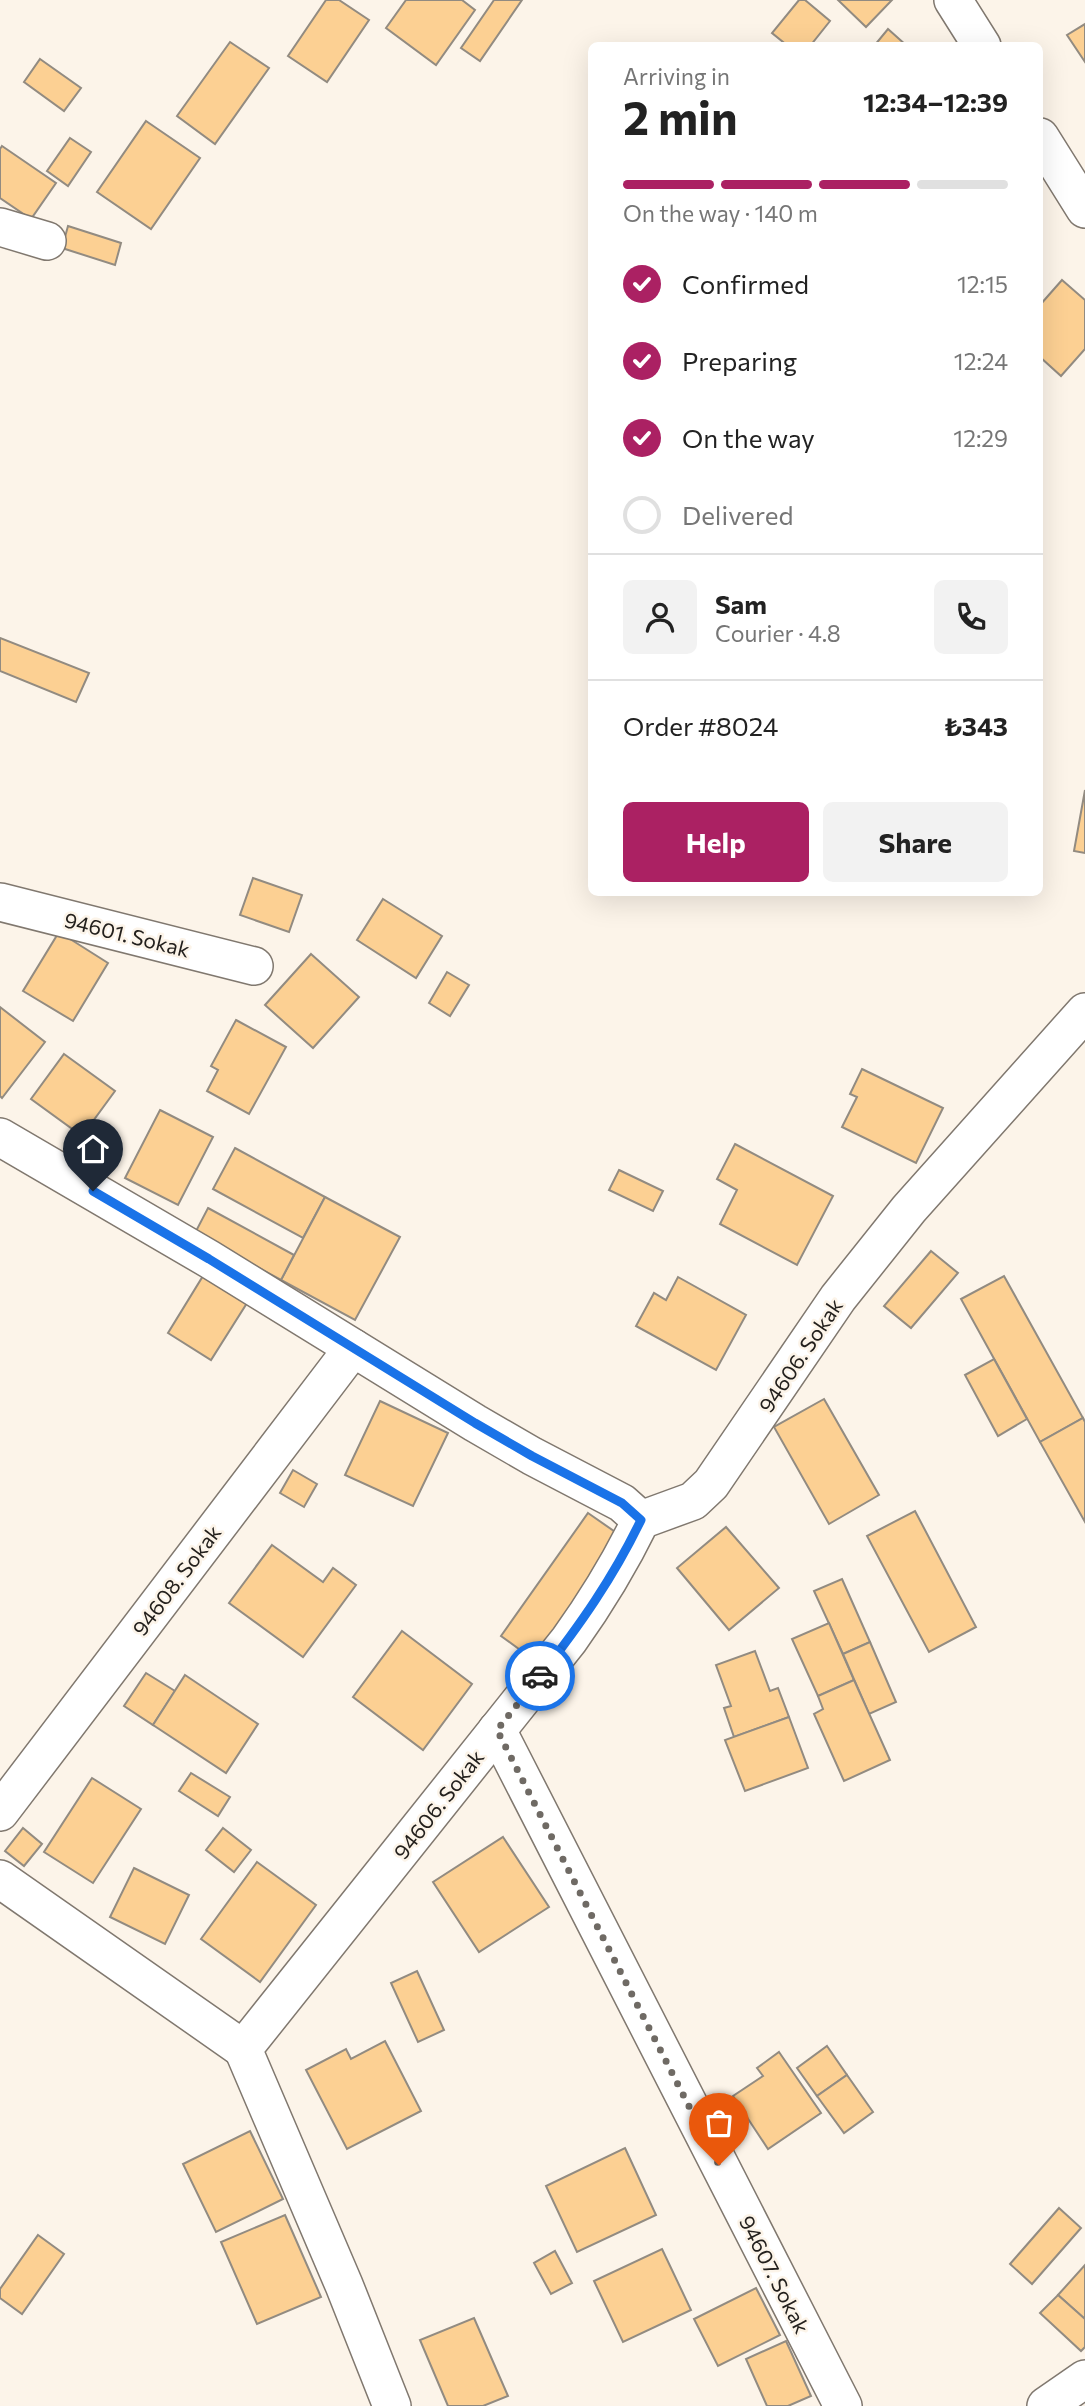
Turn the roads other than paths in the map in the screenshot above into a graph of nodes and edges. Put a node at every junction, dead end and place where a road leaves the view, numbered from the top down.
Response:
1 (953, 0) edge
2 (979, 42) edge
3 (1043, 143) edge
4 (1085, 209) edge
5 (0, 227) edge
6 (47, 241) dead end
7 (0, 902) edge
8 (254, 966) dead end
9 (1085, 1012) edge
10 (0, 1137) edge
11 (353, 1348) junction
12 (641, 1520) junction
13 (497, 1730) junction
14 (0, 1812) edge
15 (0, 1880) edge
16 (243, 2049) junction
17 (1085, 2379) edge
18 (392, 2406) edge
19 (843, 2406) edge
20 (1046, 2406) edge

1 - 2 street
3 - 4 street
5 - 6 street
7 - 8 street, 94601. Sokak
9 - 12 street, 94606. Sokak
10 - 11 street
11 - 12 street
11 - 14 street, 94608. Sokak
12 - 13 street, 94606. Sokak
13 - 16 street, 94606. Sokak
13 - 19 street, 94607. Sokak
15 - 16 street
16 - 18 street
17 - 20 street

